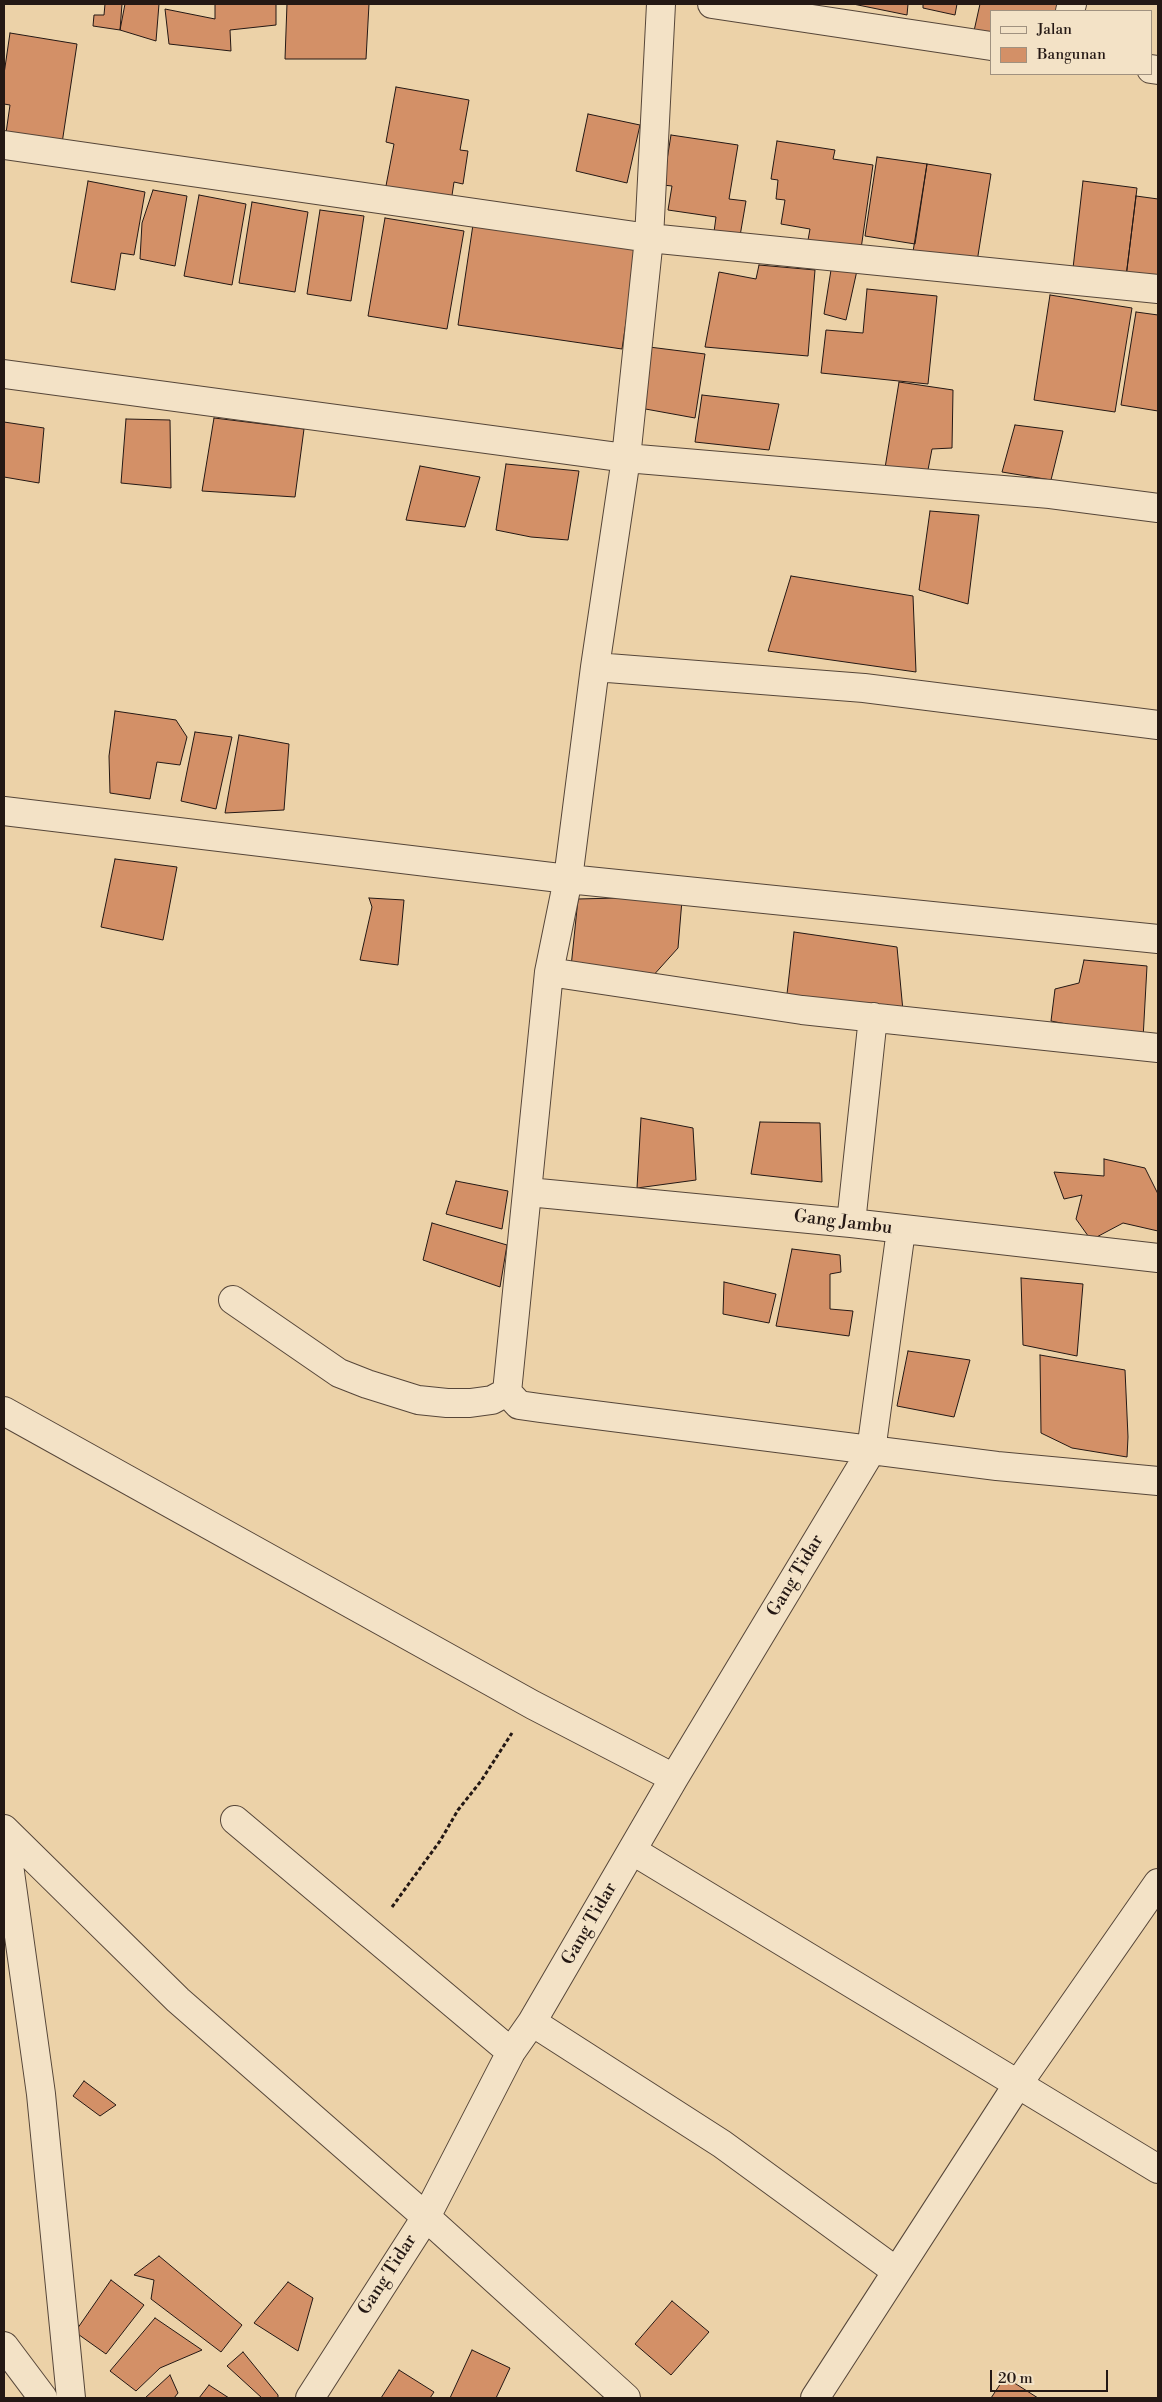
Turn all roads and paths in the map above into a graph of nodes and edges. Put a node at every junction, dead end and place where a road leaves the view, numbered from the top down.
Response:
1 (662, 4) edge
2 (712, 4) edge
3 (990, 46) edge
4 (4, 144) edge
5 (649, 238) junction
6 (1158, 289) edge
7 (4, 374) edge
8 (626, 458) junction
9 (1158, 508) edge
10 (595, 667) junction
11 (1158, 725) edge
12 (4, 811) edge
13 (568, 879) junction
14 (1158, 939) edge
15 (549, 972) junction
16 (873, 1017) junction
17 (1158, 1048) edge
18 (528, 1192) junction
19 (851, 1223) junction
20 (901, 1230) junction
21 (1158, 1258) edge
22 (234, 1300) dead end
23 (507, 1392) junction
24 (4, 1411) edge
25 (871, 1451) junction
26 (1158, 1481) edge
27 (533, 1705) junction
28 (674, 1778) junction
29 (235, 1820) dead end
30 (633, 1851) junction
31 (1158, 1883) edge
32 (371, 1935) junction
33 (532, 2022) junction
34 (511, 2052) junction
35 (1018, 2084) junction
36 (1158, 2169) edge
37 (426, 2217) junction
38 (896, 2271) junction
39 (4, 2346) edge
40 (43, 2398) edge
41 (71, 2398) edge
42 (310, 2398) edge
43 (626, 2398) edge
44 (815, 2398) edge

1 - 5 street
2 - 3 street
4 - 5 street
5 - 6 street
5 - 8 street
7 - 8 street
8 - 9 street
8 - 10 street
10 - 11 street
10 - 13 street
12 - 13 street
13 - 14 street
13 - 15 street
15 - 16 street
15 - 18 street
16 - 17 street
16 - 19 street
18 - 19 street, Gang Jambu
18 - 23 street
19 - 20 street, Gang Jambu
20 - 21 street, Gang Jambu
20 - 25 street
22 - 23 street
23 - 25 street
24 - 27 street
25 - 26 street
25 - 28 street, Gang Tidar
27 - 28 street
27 - 32 path
28 - 30 street, Gang Tidar
29 - 32 street
30 - 33 street, Gang Tidar
30 - 35 street
31 - 35 street
32 - 34 street
33 - 34 street, Gang Tidar
33 - 38 street
34 - 37 street, Gang Tidar
35 - 36 street
35 - 38 street
37 - 41 street
37 - 42 street, Gang Tidar
37 - 43 street
38 - 44 street
39 - 40 street

